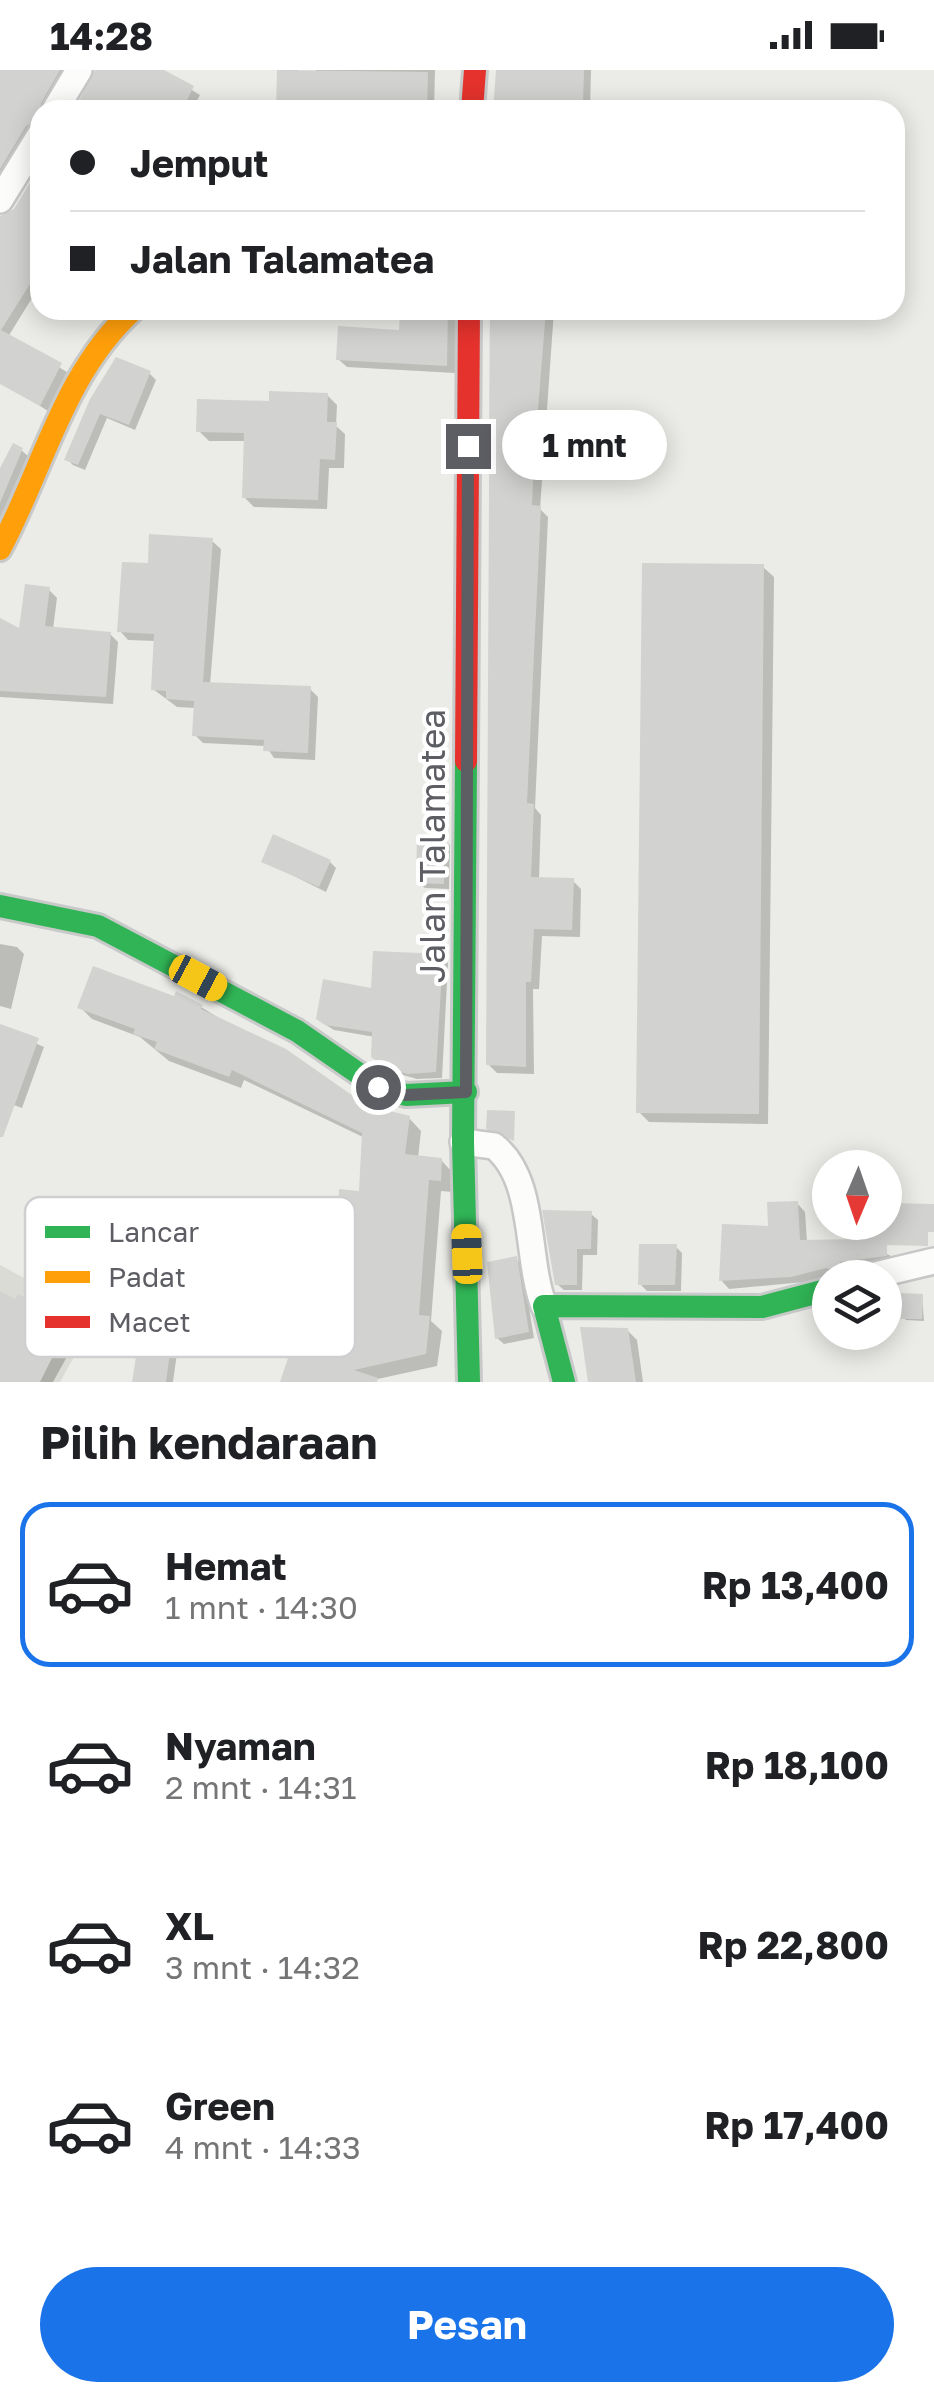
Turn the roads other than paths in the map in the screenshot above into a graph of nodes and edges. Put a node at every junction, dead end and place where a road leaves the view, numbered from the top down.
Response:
1 (80, 70) edge
2 (475, 70) edge
3 (61, 100) edge
4 (473, 100) edge
5 (30, 150) edge
6 (0, 200) edge
7 (119, 320) edge
8 (469, 320) edge
9 (0, 548) edge
10 (0, 906) edge
11 (466, 1092) junction
12 (464, 1142) junction
13 (934, 1261) edge
14 (902, 1269) edge
15 (812, 1294) edge
16 (544, 1306) junction
17 (469, 1382) edge
18 (564, 1382) edge

1 - 3 street
2 - 4 street
5 - 6 street
7 - 9 street
8 - 11 street, Jalan Talamatea
10 - 11 street
11 - 12 street, Jalan Talamatea
12 - 16 street
12 - 17 street, Jalan Talamatea
13 - 14 street
15 - 16 street
16 - 18 street

